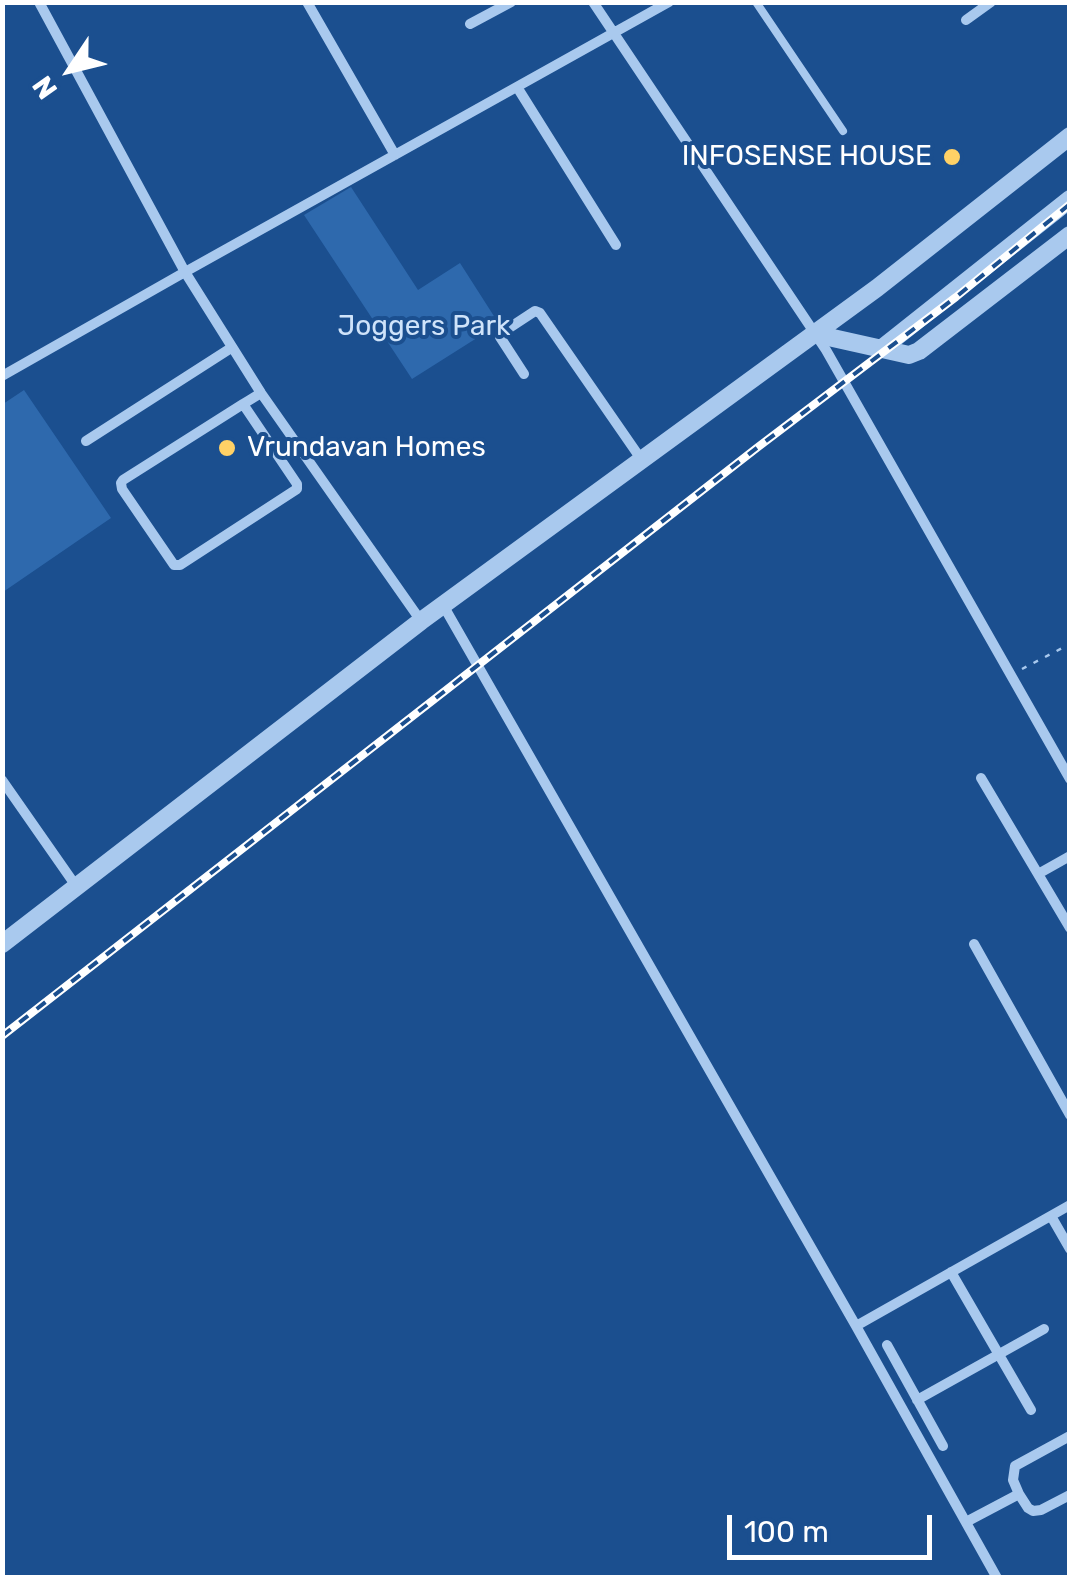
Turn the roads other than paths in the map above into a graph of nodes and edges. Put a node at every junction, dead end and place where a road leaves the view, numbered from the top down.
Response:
1 (39, 2) edge
2 (307, 2) edge
3 (511, 2) edge
4 (592, 2) edge
5 (669, 2) edge
6 (756, 2) edge
7 (991, 2) edge
8 (966, 20) dead end
9 (470, 24) dead end
10 (612, 34) junction
11 (518, 87) junction
12 (843, 131) dead end
13 (1070, 136) edge
14 (395, 154) junction
15 (1070, 198) edge
16 (1070, 235) edge
17 (616, 245) dead end
18 (185, 272) junction
19 (815, 334) junction
20 (231, 348) junction
21 (881, 349) junction
22 (524, 374) dead end
23 (2, 376) edge
24 (261, 393) junction
25 (243, 404) junction
26 (86, 442) dead end
27 (307, 458) junction
28 (641, 459) junction
29 (289, 471) junction
30 (444, 605) junction
31 (420, 621) junction
32 (982, 778) dead end
33 (2, 780) edge
34 (1070, 780) edge
35 (1070, 856) edge
36 (1038, 874) junction
37 (76, 886) junction
38 (1070, 928) edge
39 (5, 937) edge
40 (974, 944) dead end
41 (1070, 1114) edge
42 (1070, 1205) edge
43 (1051, 1216) junction
44 (1070, 1249) edge
45 (951, 1272) junction
46 (856, 1326) junction
47 (1044, 1330) dead end
48 (887, 1345) dead end
49 (999, 1354) junction
50 (918, 1400) junction
51 (1031, 1410) dead end
52 (1070, 1436) edge
53 (943, 1446) dead end
54 (1019, 1494) junction
55 (1070, 1495) edge
56 (966, 1522) junction
57 (997, 1578) edge

1 - 18 street
2 - 14 street
3 - 9 street
4 - 10 street
5 - 10 street
6 - 12 lane
7 - 8 street
10 - 11 street
10 - 19 street
11 - 14 street
11 - 17 street
13 - 19 street
14 - 18 street
15 - 21 street
16 - 21 street
18 - 20 street
18 - 23 street
19 - 21 street
19 - 28 street
19 - 34 street
20 - 24 street
20 - 26 street
22 - 28 street
24 - 25 street
24 - 27 street
25 - 29 street
25 - 29 street
27 - 29 street
27 - 31 street
28 - 30 street
30 - 31 street
30 - 46 street
31 - 37 street
32 - 36 street
33 - 37 street
35 - 36 street
36 - 38 street
37 - 39 street
40 - 41 street
42 - 43 street
43 - 44 street
43 - 45 street
45 - 46 street
45 - 49 street
46 - 56 street
47 - 49 street
48 - 50 street
49 - 50 street
49 - 51 street
50 - 53 street
52 - 54 street
54 - 55 street
54 - 56 street
56 - 57 street

